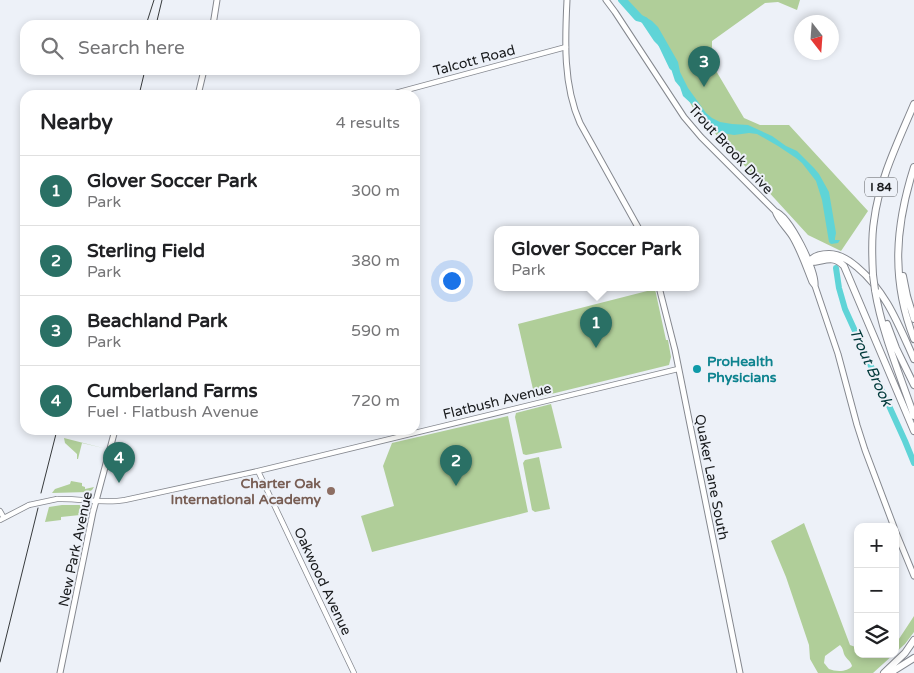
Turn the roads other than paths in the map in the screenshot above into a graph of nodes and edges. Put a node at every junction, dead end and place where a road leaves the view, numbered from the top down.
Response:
1 (217, 0) edge
2 (568, 0) edge
3 (606, 0) edge
4 (214, 20) edge
5 (566, 47) junction
6 (203, 75) edge
7 (199, 90) edge
8 (407, 90) edge
9 (914, 104) edge
10 (914, 167) edge
11 (775, 211) junction
12 (637, 226) edge
13 (898, 248) junction
14 (808, 262) junction
15 (815, 286) junction
16 (660, 291) edge
17 (877, 300) junction
18 (914, 319) edge
19 (914, 339) edge
20 (914, 359) edge
21 (678, 368) junction
22 (914, 385) edge
23 (914, 416) edge
24 (420, 431) edge
25 (914, 431) edge
26 (114, 435) edge
27 (405, 435) edge
28 (258, 471) junction
29 (97, 502) junction
30 (0, 511) edge
31 (2, 519) edge
32 (893, 523) edge
33 (899, 538) edge
34 (914, 576) edge
35 (914, 640) edge
36 (914, 658) edge
37 (60, 673) edge
38 (354, 673) edge
39 (740, 673) edge
40 (884, 673) edge
41 (890, 673) edge

1 - 4 main road
2 - 5 main road
3 - 11 main road, Trout Brook Drive
5 - 8 street, Talcott Road
5 - 12 main road
6 - 7 main road
9 - 17 highway, I 84, bridge
10 - 13 highway, I 84
11 - 14 main road, Trout Brook Drive
11 - 15 main road, Trout Brook Drive
13 - 18 highway
13 - 19 highway, I 84
14 - 15 main road, Trout Brook Drive
14 - 20 highway
14 - 25 highway
15 - 32 main road, Trout Brook Drive
16 - 21 main road, Quaker Lane South
17 - 22 highway
17 - 23 highway, I 84
21 - 24 street, Flatbush Avenue
21 - 39 main road, Quaker Lane South
26 - 29 main road, New Park Avenue
27 - 28 street, Flatbush Avenue
28 - 29 street, Flatbush Avenue
28 - 38 street, Oakwood Avenue
29 - 31 street, Flatbush Avenue, bridge
29 - 37 main road, New Park Avenue
30 - 31 street
33 - 34 main road, Trout Brook Drive
35 - 40 highway
36 - 41 highway

